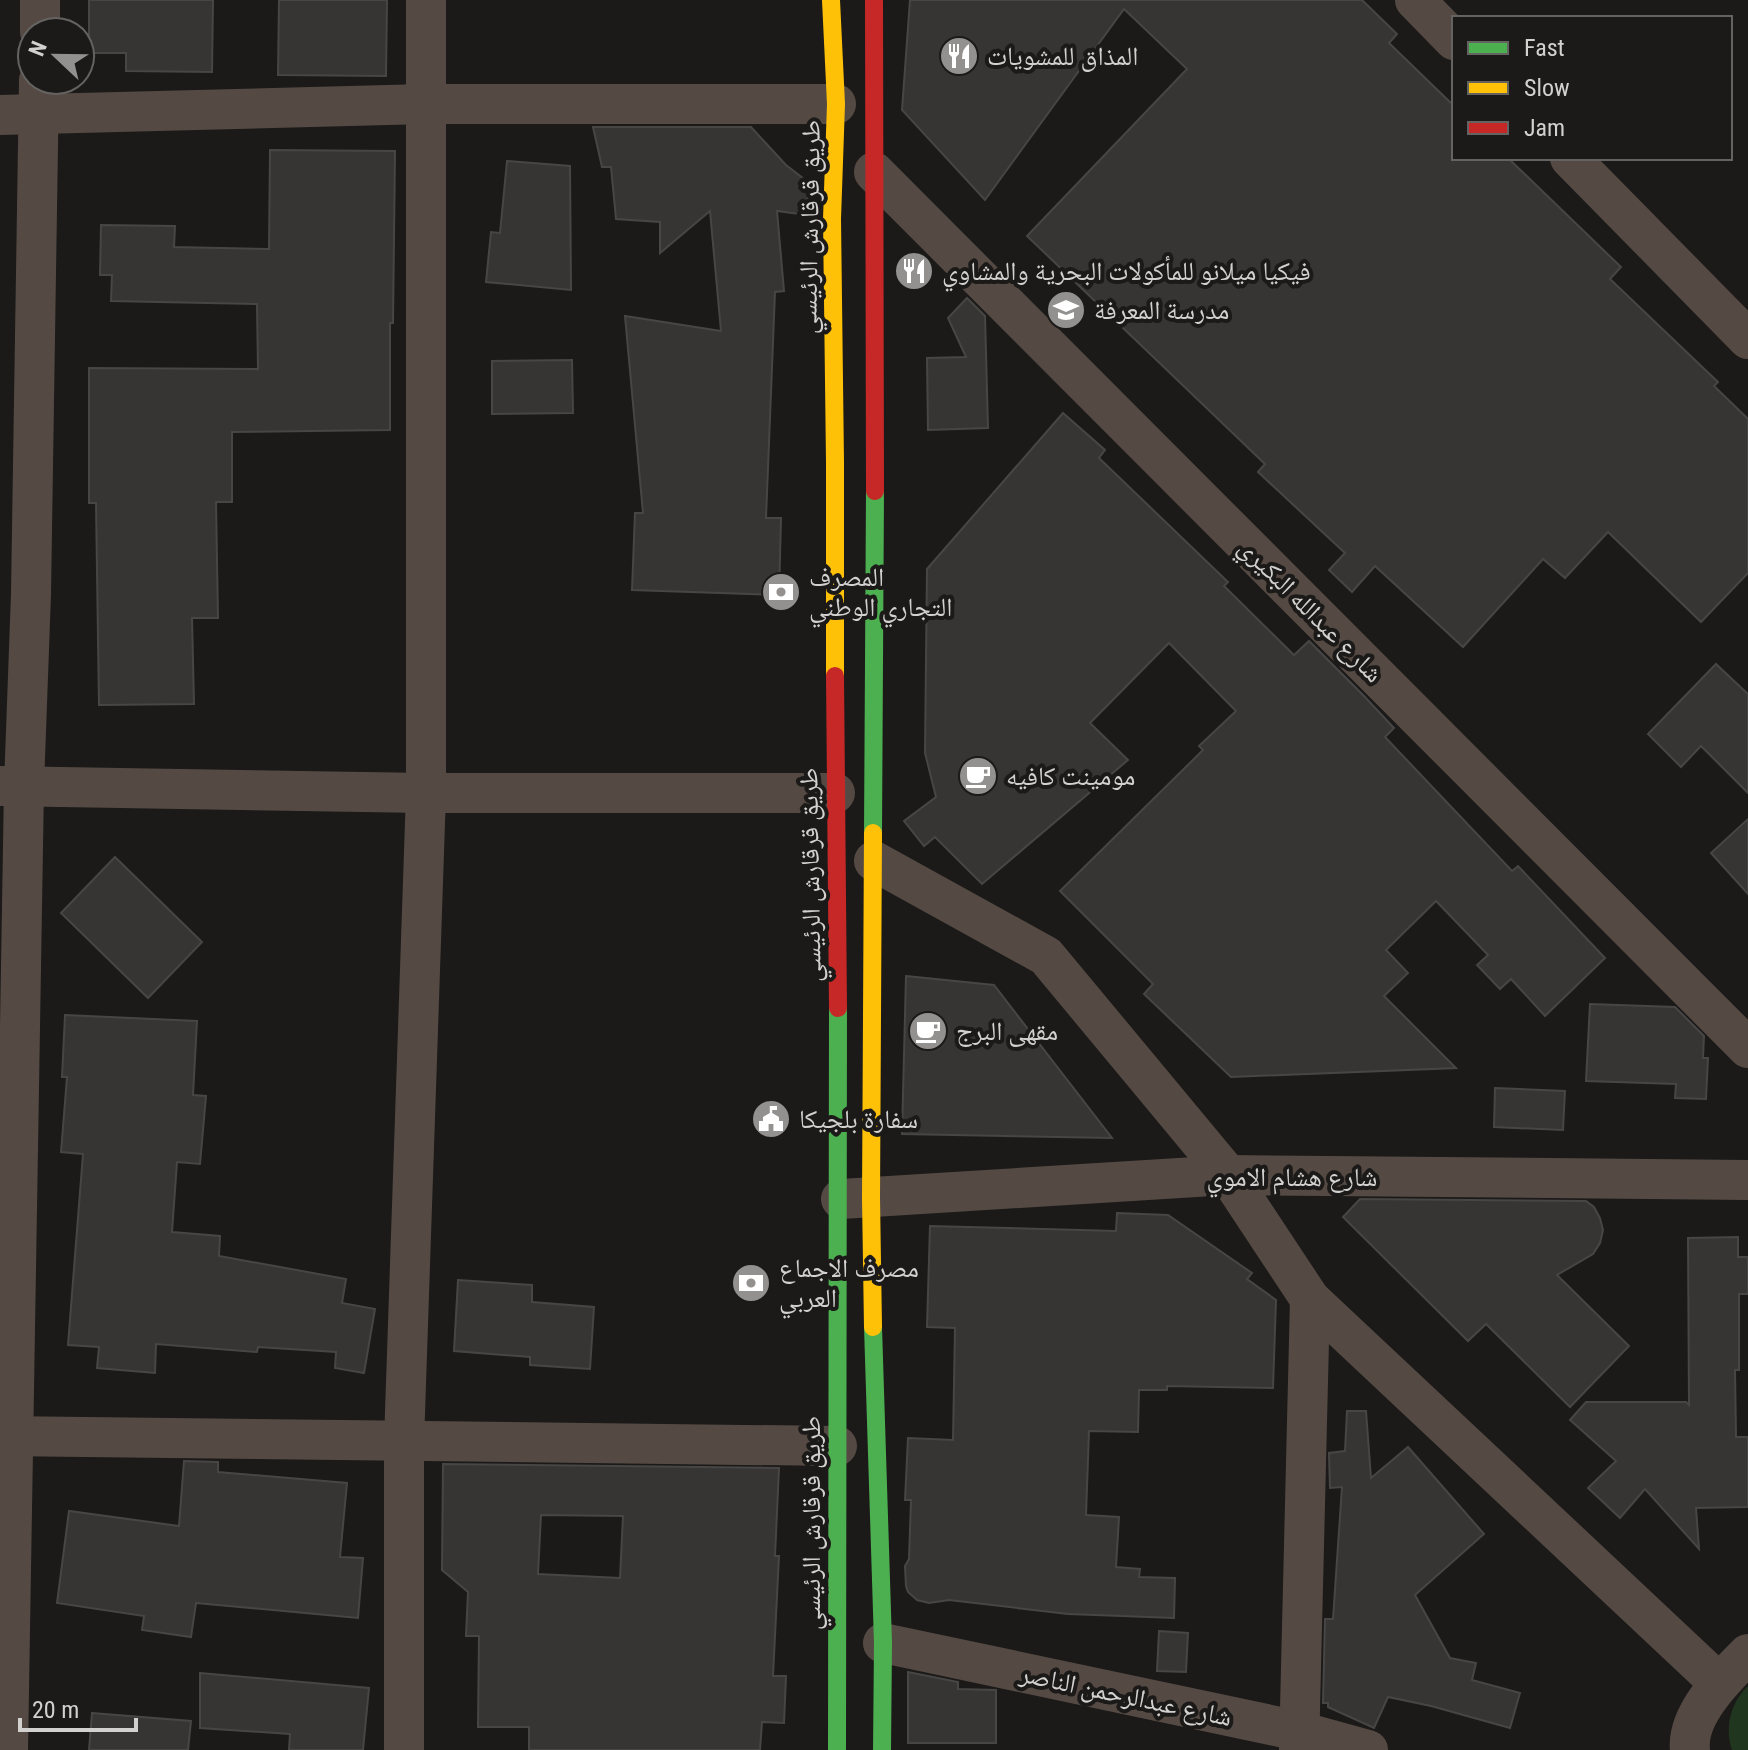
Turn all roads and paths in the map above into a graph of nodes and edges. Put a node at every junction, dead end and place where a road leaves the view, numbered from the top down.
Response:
1 (426, 0) edge
2 (831, 0) edge
3 (874, 0) edge
4 (1415, 0) edge
5 (1452, 38) edge
6 (26, 104) edge
7 (426, 104) junction
8 (836, 104) junction
9 (1572, 160) edge
10 (874, 172) junction
11 (1748, 339) edge
12 (12, 786) edge
13 (426, 793) junction
14 (835, 793) junction
15 (874, 861) junction
16 (1748, 1048) edge
17 (1228, 1175) junction
18 (1748, 1180) edge
19 (854, 1198) junction
20 (1310, 1299) junction
21 (7, 1436) edge
22 (404, 1442) junction
23 (837, 1446) junction
24 (883, 1643) junction
25 (1748, 1654) edge
26 (1719, 1683) junction
27 (1299, 1741) edge
28 (8, 1750) edge
29 (404, 1750) edge
30 (837, 1750) edge
31 (882, 1750) edge
32 (1368, 1750) edge
33 (1690, 1750) edge

1 - 7 street
2 - 8 main road, طريق قرقارش الرئيسي
3 - 10 main road, طريق قرقارش الرئيسي
4 - 5 street
6 - 7 street
6 - 12 street
7 - 8 street
7 - 13 street
8 - 14 main road, طريق قرقارش الرئيسي
9 - 11 street
10 - 15 main road, طريق قرقارش الرئيسي
10 - 16 street, شارع عبدالله البكيري
12 - 13 street
12 - 21 street
13 - 14 street
13 - 22 street
14 - 19 main road, طريق قرقارش الرئيسي
15 - 17 street
15 - 19 main road, طريق قرقارش الرئيسي
17 - 18 street, شارع هشام الاموي
17 - 19 street, شارع هشام الاموي
17 - 20 street
19 - 23 main road, طريق قرقارش الرئيسي
19 - 24 main road, طريق قرقارش الرئيسي
20 - 26 street
20 - 27 street
21 - 22 street
21 - 28 street
22 - 23 street
22 - 29 street
23 - 30 main road, طريق قرقارش الرئيسي
24 - 27 street, شارع عبدالرحمن الناصر
24 - 31 main road, طريق قرقارش الرئيسي
25 - 26 street
26 - 33 street
27 - 32 street, شارع عبدالرحمن الناصر

